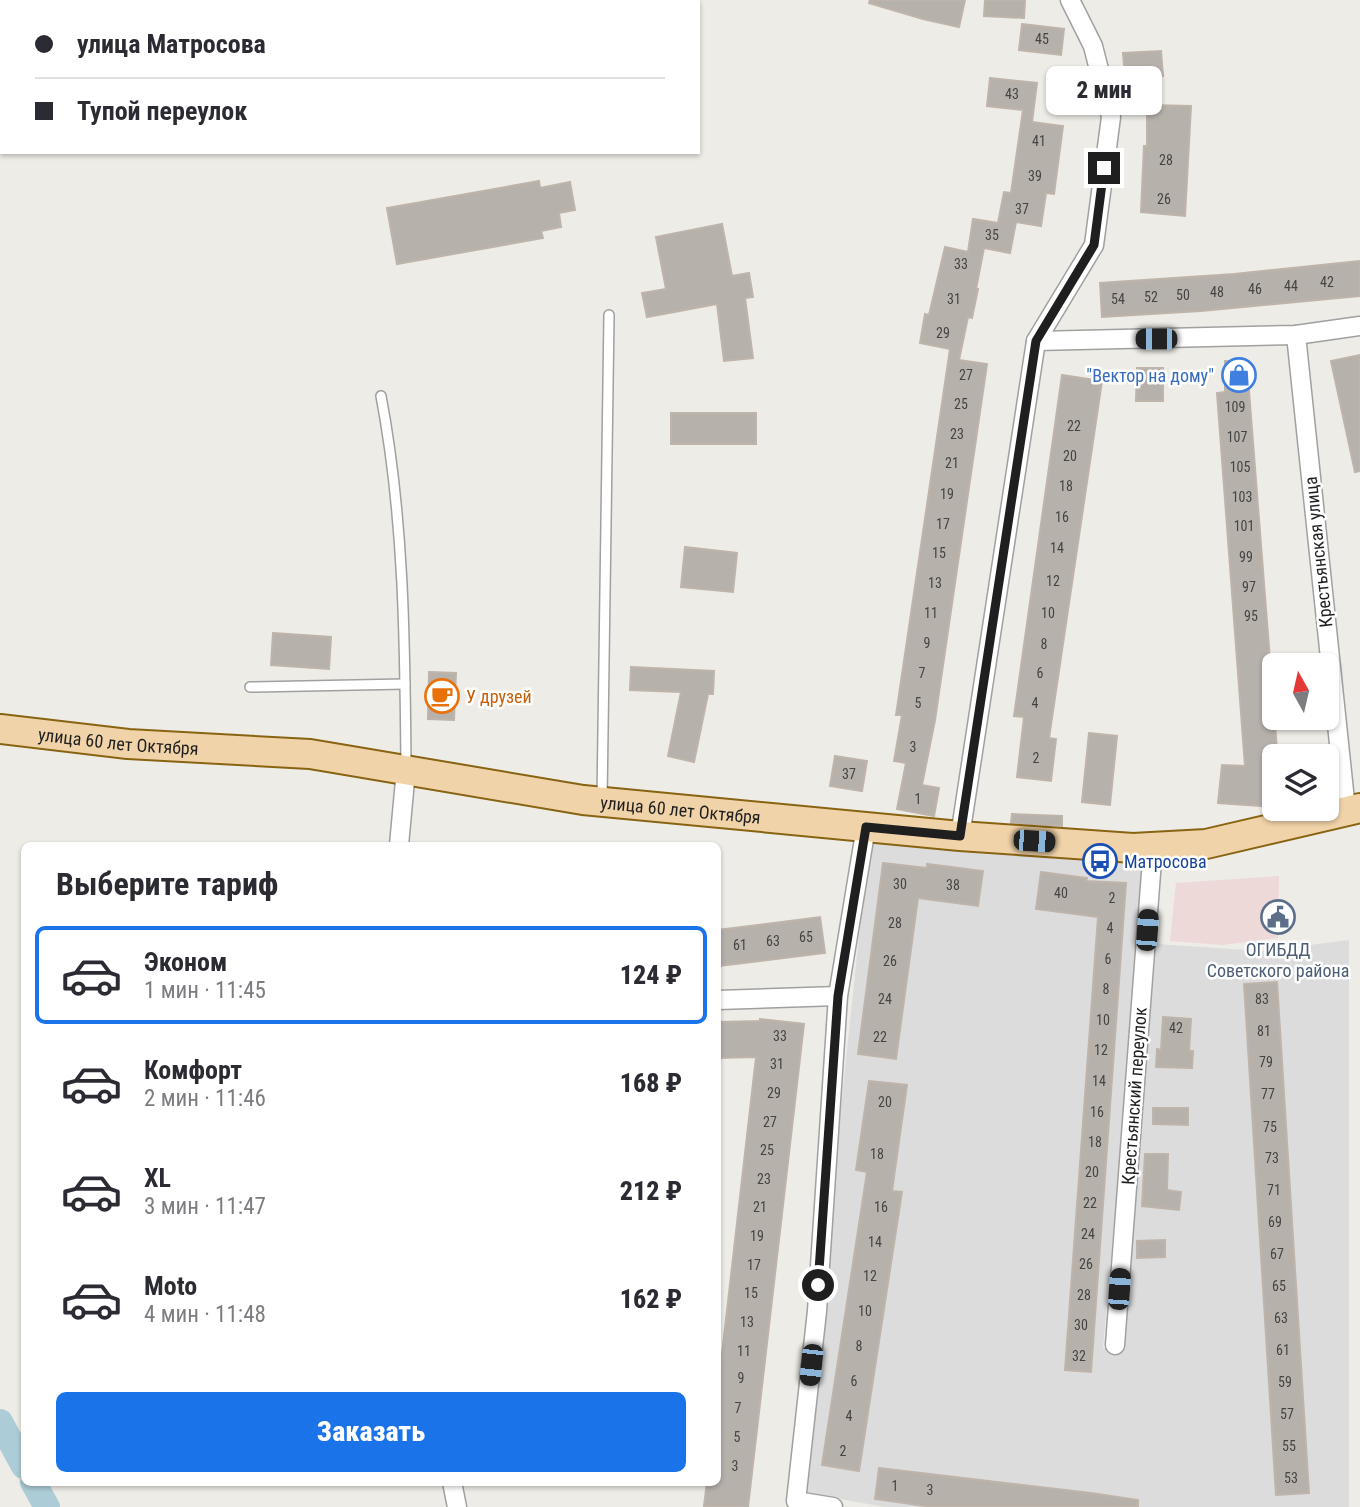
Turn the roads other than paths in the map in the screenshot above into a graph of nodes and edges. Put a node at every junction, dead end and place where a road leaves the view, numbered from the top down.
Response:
1 (1070, 0) edge
2 (609, 315) dead end
3 (1360, 326) edge
4 (1296, 335) junction
5 (1036, 341) junction
6 (381, 396) dead end
7 (405, 684) junction
8 (250, 687) dead end
9 (0, 729) edge
10 (406, 770) junction
11 (602, 801) junction
12 (1353, 809) edge
13 (866, 827) junction
14 (960, 836) junction
15 (399, 842) edge
16 (1153, 847) junction
17 (838, 996) junction
18 (721, 1000) edge
19 (1115, 1345) dead end
20 (453, 1486) edge
21 (457, 1507) edge
22 (833, 1507) edge

1 - 5 street
2 - 11 lane
3 - 4 street
4 - 5 street
4 - 12 street, Крестьянская улица
5 - 14 street
6 - 7 lane
7 - 8 lane
7 - 10 lane
9 - 10 main road, улица 60 лет Октября
10 - 11 main road, улица 60 лет Октября
10 - 15 street
11 - 13 main road, улица 60 лет Октября
12 - 16 main road, улица 60 лет Октября
13 - 14 main road, улица 60 лет Октября
13 - 17 street
14 - 16 main road, улица 60 лет Октября
16 - 19 street, Крестьянский переулок
17 - 18 street
17 - 22 street
20 - 21 street

